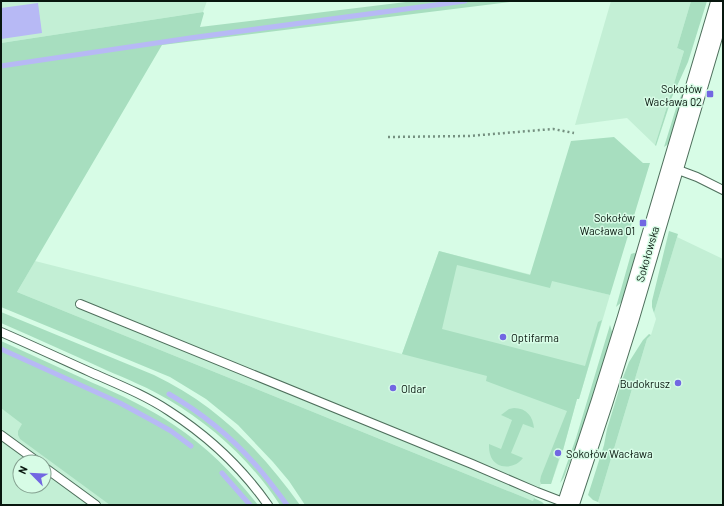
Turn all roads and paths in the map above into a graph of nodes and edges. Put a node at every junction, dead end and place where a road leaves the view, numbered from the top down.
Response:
1 (722, 1) edge
2 (574, 133) dead end
3 (388, 137) dead end
4 (673, 168) junction
5 (723, 190) edge
6 (80, 304) dead end
7 (1, 332) edge
8 (1, 435) edge
9 (27, 454) edge
10 (52, 473) edge
11 (568, 504) edge
12 (96, 505) edge
13 (268, 505) edge

1 - 4 street, Sokołowska
2 - 3 path
4 - 5 lane
4 - 11 street, Sokołowska
6 - 11 lane
7 - 13 lane
8 - 9 lane
10 - 12 lane

